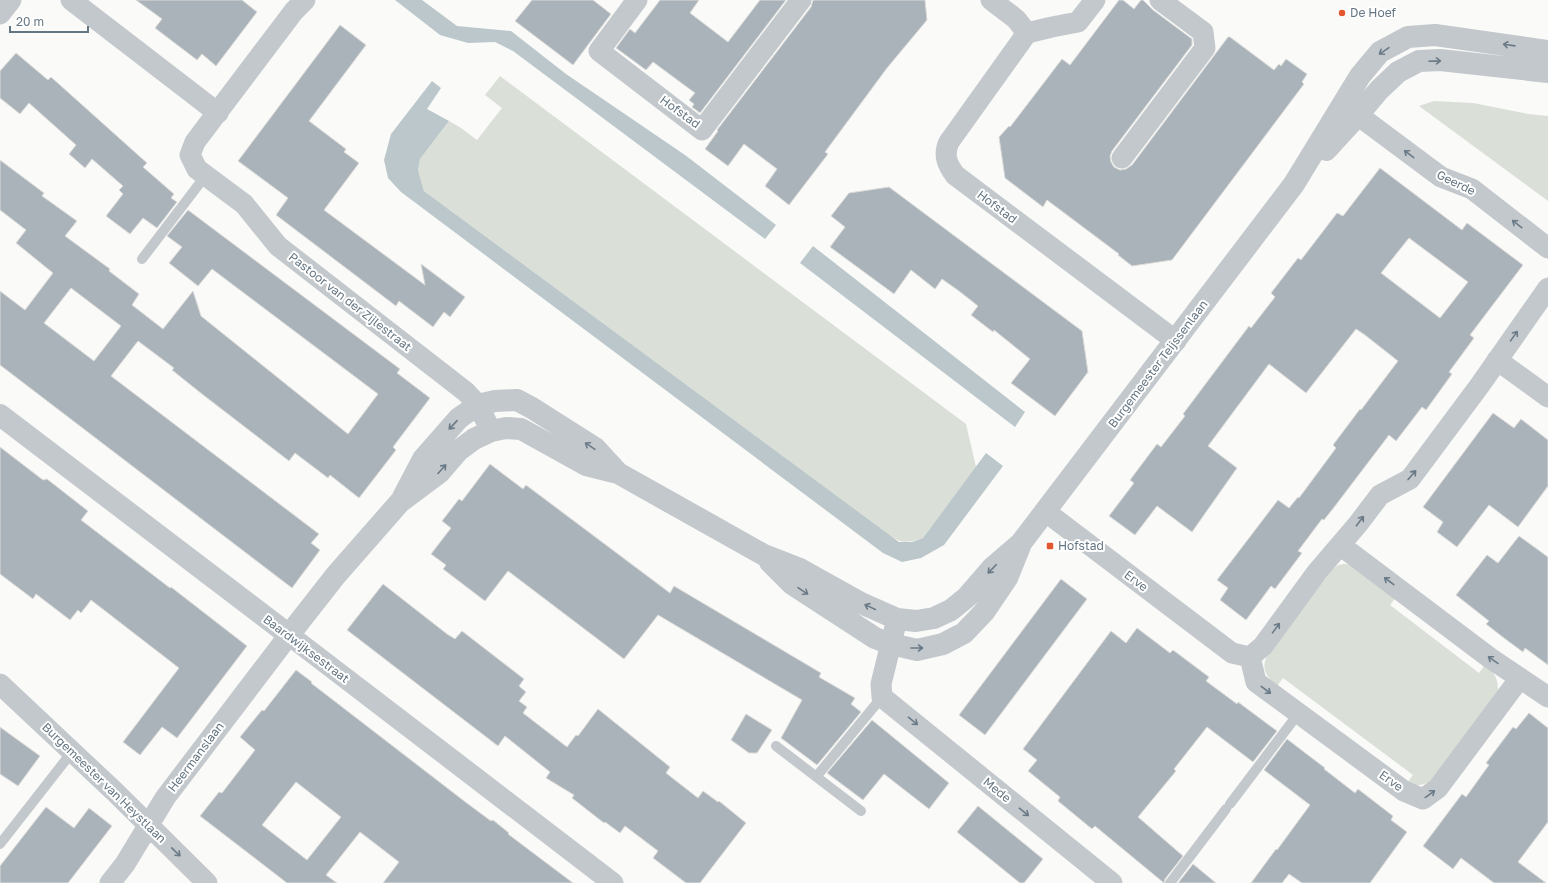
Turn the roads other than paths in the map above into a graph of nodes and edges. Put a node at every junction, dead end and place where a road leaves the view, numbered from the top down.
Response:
1 (11, 0) edge
2 (71, 0) edge
3 (305, 0) edge
4 (637, 0) edge
5 (801, 0) edge
6 (991, 0) edge
7 (1095, 0) edge
8 (1160, 0) edge
9 (0, 14) edge
10 (1027, 33) junction
11 (1548, 50) edge
12 (1548, 72) edge
13 (1351, 110) junction
14 (218, 113) junction
15 (1122, 158) dead end
16 (206, 175) junction
17 (1548, 248) edge
18 (142, 259) dead end
19 (1548, 288) edge
20 (1176, 341) junction
21 (1497, 360) junction
22 (1548, 397) edge
23 (478, 405) junction
24 (0, 415) edge
25 (491, 431) junction
26 (618, 473) junction
27 (400, 502) junction
28 (1046, 512) junction
29 (1022, 543) junction
30 (1340, 545) junction
31 (764, 555) junction
32 (897, 619) junction
33 (289, 635) junction
34 (891, 644) junction
35 (1250, 657) junction
36 (1520, 678) junction
37 (0, 684) edge
38 (882, 697) junction
39 (1548, 698) edge
40 (1298, 714) junction
41 (776, 746) dead end
42 (72, 752) junction
43 (816, 777) junction
44 (861, 811) dead end
45 (148, 825) junction
46 (0, 844) edge
47 (110, 883) edge
48 (207, 883) edge
49 (613, 883) edge
50 (1112, 883) edge
51 (1170, 883) edge

1 - 9 street
2 - 14 street
3 - 14 street, Pastoor van der Zijlestraat
4 - 5 street, Hofstad
6 - 10 street
7 - 10 street
8 - 15 street
10 - 20 street, Hofstad
11 -> 13 street, Burgemeester Teijssenlaan
13 -> 12 street, Burgemeester Teijssenlaan
17 -> 13 street, Geerde
13 - 20 street, Burgemeester Teijssenlaan
14 - 16 street, Pastoor van der Zijlestraat
16 - 18 lane
16 - 23 street, Pastoor van der Zijlestraat
21 -> 19 street
20 - 28 street, Burgemeester Teijssenlaan
21 - 22 street
30 -> 21 street
23 - 25 street, Pastoor van der Zijlestraat
26 -> 23 street, Burgemeester Teijssenlaan
23 -> 27 street, Burgemeester Teijssenlaan
24 - 33 street, Baardwijksestraat
25 - 26 street, Burgemeester Teijssenlaan
27 -> 25 street, Burgemeester Teijssenlaan
26 - 31 street, Burgemeester Teijssenlaan
27 - 33 street, Burgemeester Teijssenlaan
28 - 29 street, Burgemeester Teijssenlaan
28 - 35 street, Erve
29 -> 32 street, Burgemeester Teijssenlaan
34 -> 29 street, Burgemeester Teijssenlaan
35 -> 30 street
36 -> 30 street
32 -> 31 street, Burgemeester Teijssenlaan
31 -> 34 street, Burgemeester Teijssenlaan
32 - 34 street
33 - 45 street, Heermanslaan
33 - 49 street, Baardwijksestraat
34 - 38 street
35 -> 40 street, Erve
36 - 39 street
40 -> 36 street, Erve
37 - 42 street, Burgemeester van Heystlaan
38 - 43 lane
38 -> 50 street, Mede
40 - 51 lane
41 - 43 lane
42 - 45 street, Burgemeester van Heystlaan
42 - 46 lane
43 - 44 lane
45 - 47 street, Heermanslaan
45 -> 48 street, Burgemeester van Heystlaan

